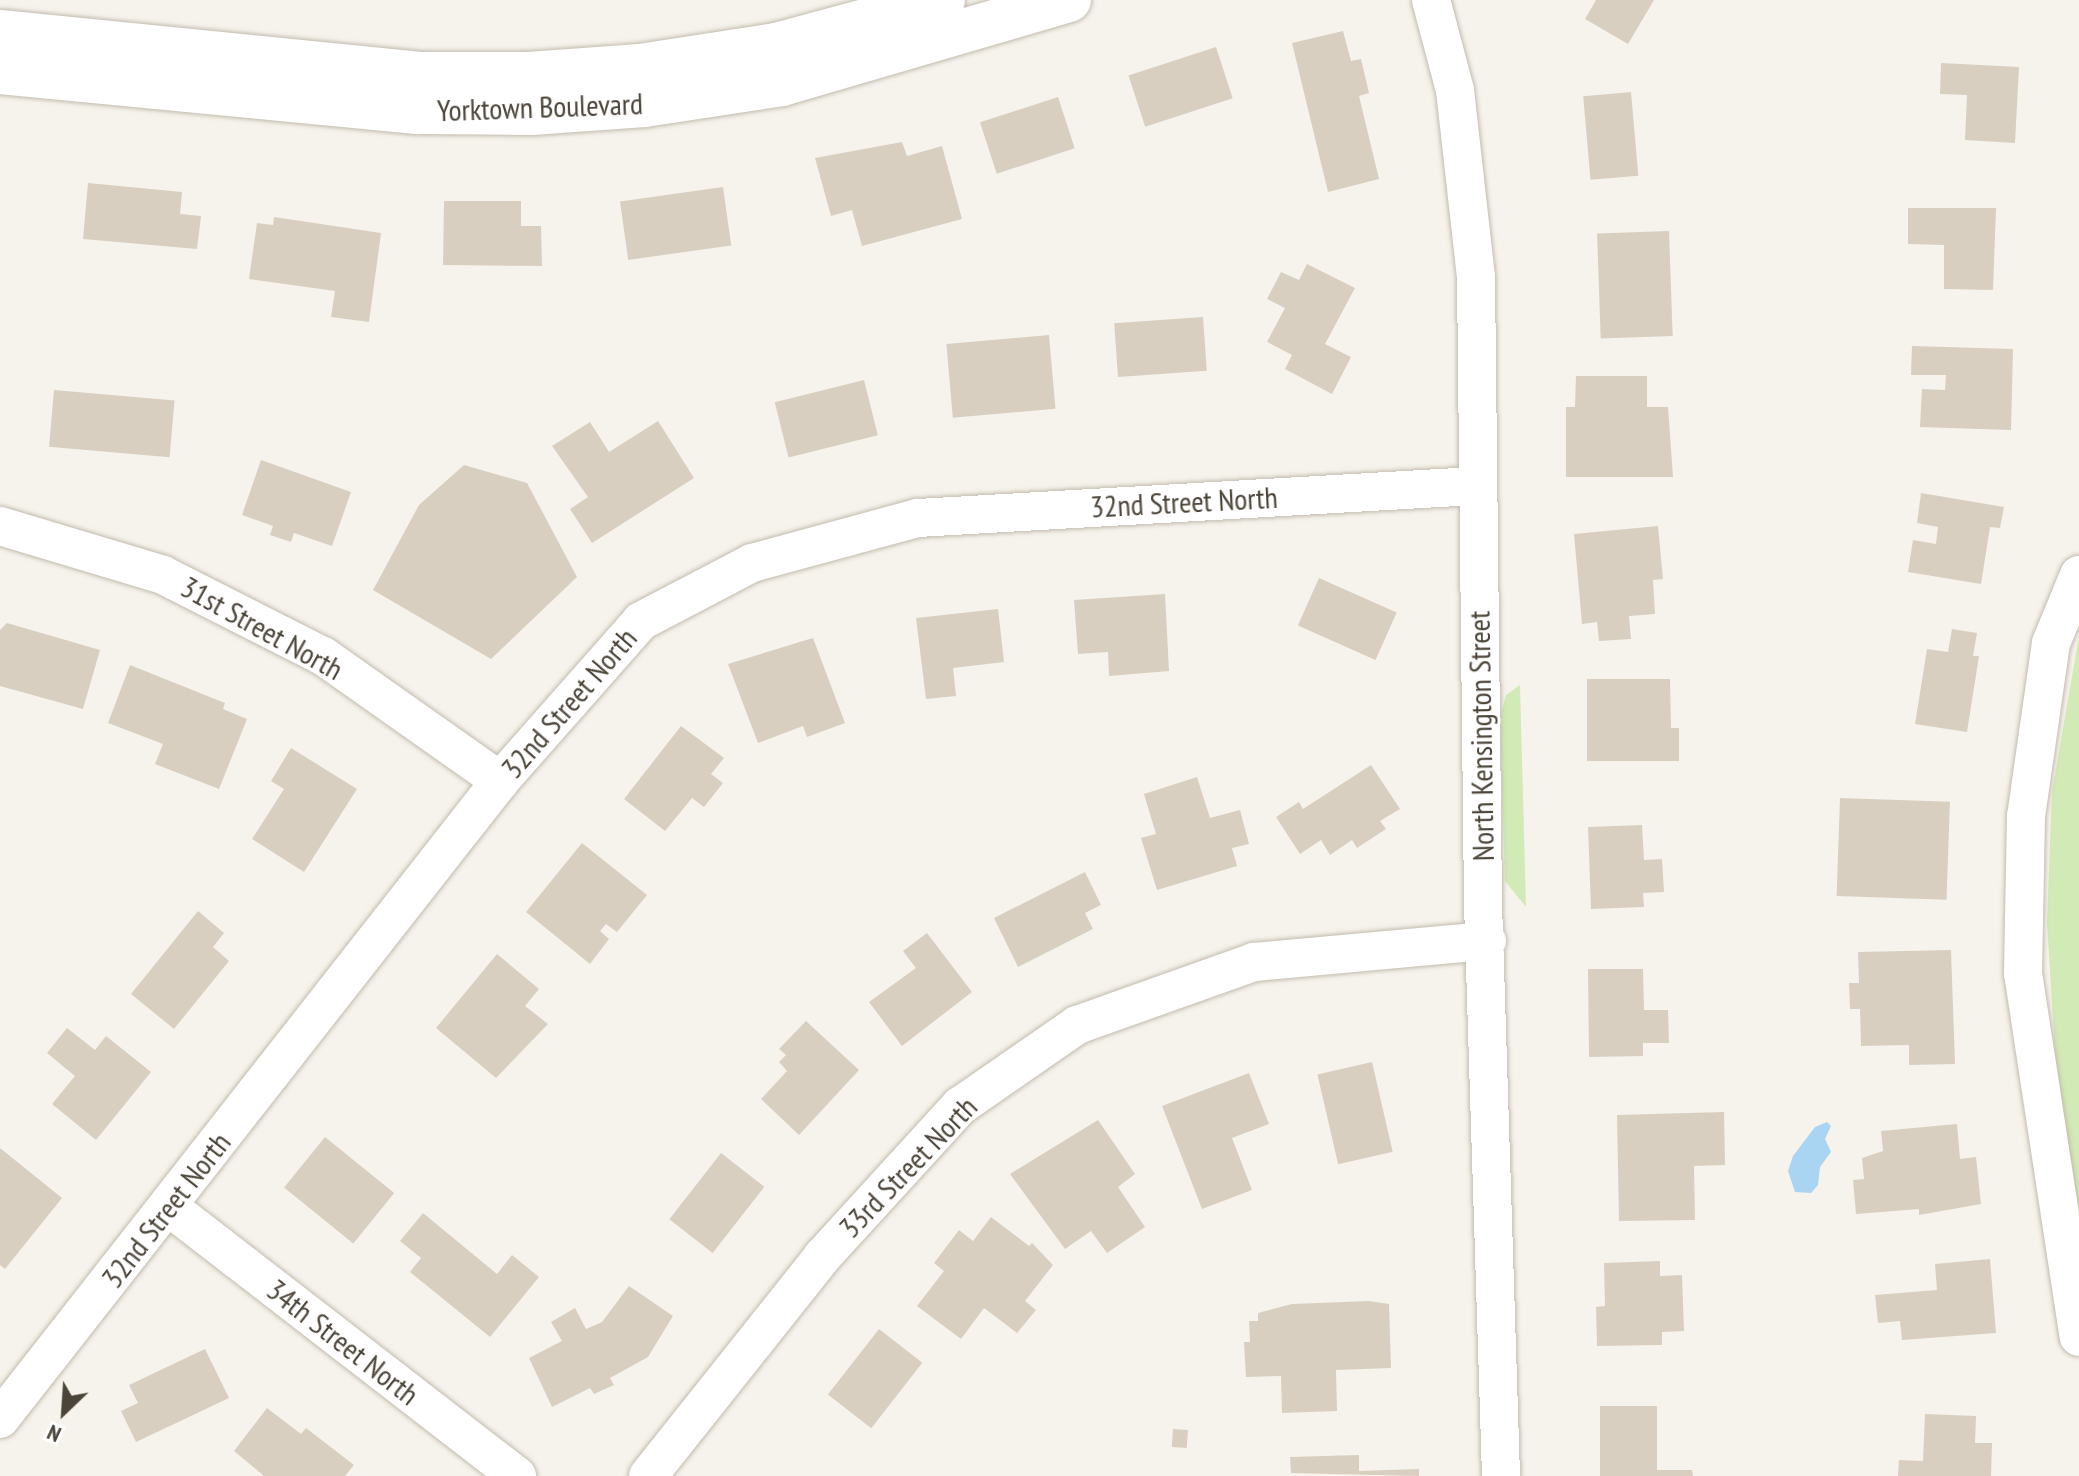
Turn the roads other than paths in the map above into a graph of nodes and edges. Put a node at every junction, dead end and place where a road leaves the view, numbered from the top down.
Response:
1 (943, 0) edge
2 (1069, 0) edge
3 (1431, 0) edge
4 (0, 32) edge
5 (0, 72) edge
6 (1475, 486) junction
7 (0, 526) edge
8 (2079, 575) edge
9 (500, 781) junction
10 (1487, 941) junction
11 (169, 1207) junction
12 (2079, 1337) edge
13 (0, 1419) edge
14 (517, 1476) edge
15 (648, 1476) edge
16 (1501, 1476) edge

1 - 4 street, Yorktown Boulevard
2 - 5 street, Yorktown Boulevard
3 - 6 street, North Kensington Street
6 - 9 street, 32nd Street North
6 - 10 street, North Kensington Street
7 - 9 street, 31st Street North
8 - 12 street
9 - 11 street, 32nd Street North
10 - 15 street, 33rd Street North
10 - 16 street, North Kensington Street
11 - 13 street, 32nd Street North
11 - 14 street, 34th Street North

